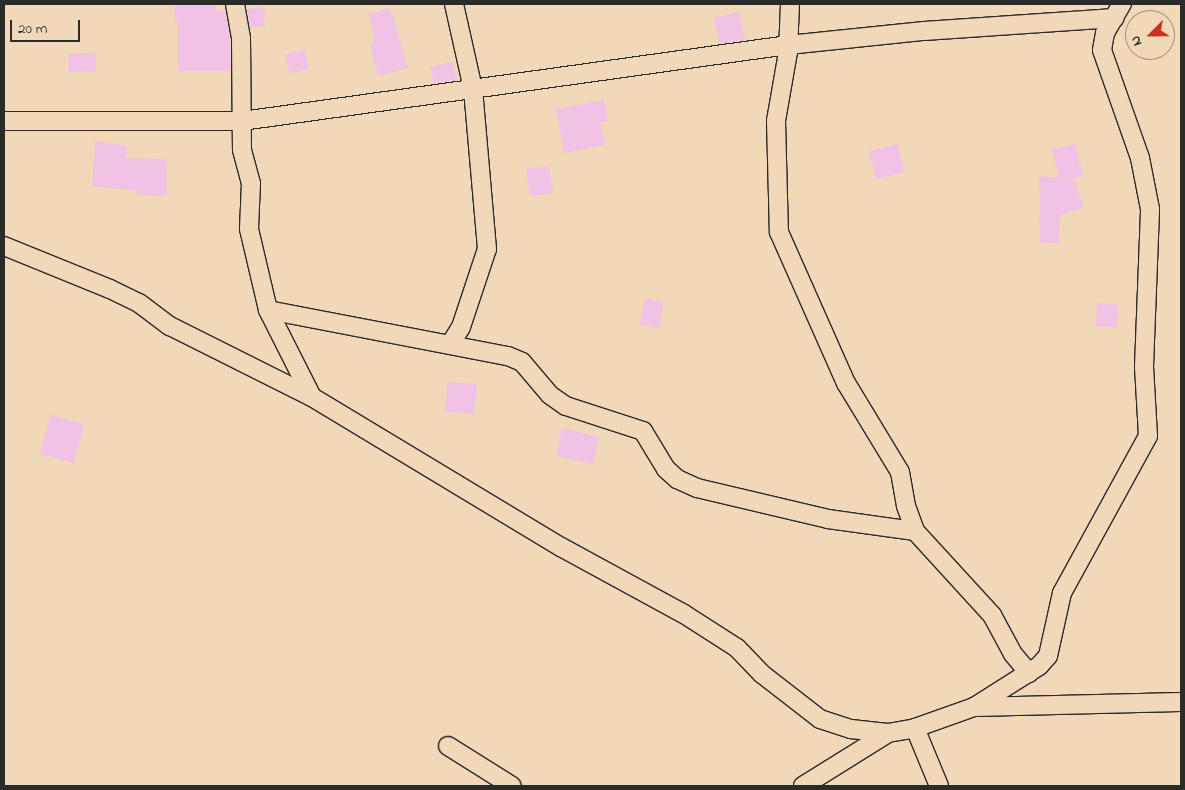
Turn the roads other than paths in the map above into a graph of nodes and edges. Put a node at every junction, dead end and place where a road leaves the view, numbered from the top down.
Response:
1 (235, 4) edge
2 (454, 4) edge
3 (790, 4) edge
4 (1119, 11) edge
5 (788, 45) junction
6 (473, 89) junction
7 (4, 121) edge
8 (242, 121) junction
9 (4, 246) edge
10 (268, 310) junction
11 (451, 343) junction
12 (312, 397) junction
13 (915, 531) junction
14 (1029, 673) junction
15 (1181, 702) edge
16 (974, 707) junction
17 (914, 728) junction
18 (888, 733) junction
19 (448, 746) dead end
20 (512, 786) edge
21 (803, 786) edge
22 (939, 786) edge

1 - 8 street
2 - 6 street
3 - 5 street
4 - 5 street
4 - 14 street
5 - 6 street
5 - 13 street
6 - 8 street
6 - 11 street
7 - 8 street
8 - 10 street
9 - 12 street
10 - 11 street
10 - 12 street
11 - 13 street
12 - 18 street
13 - 14 street
14 - 16 street
15 - 16 street
16 - 17 street
17 - 18 street
17 - 22 street
18 - 21 street
19 - 20 street

